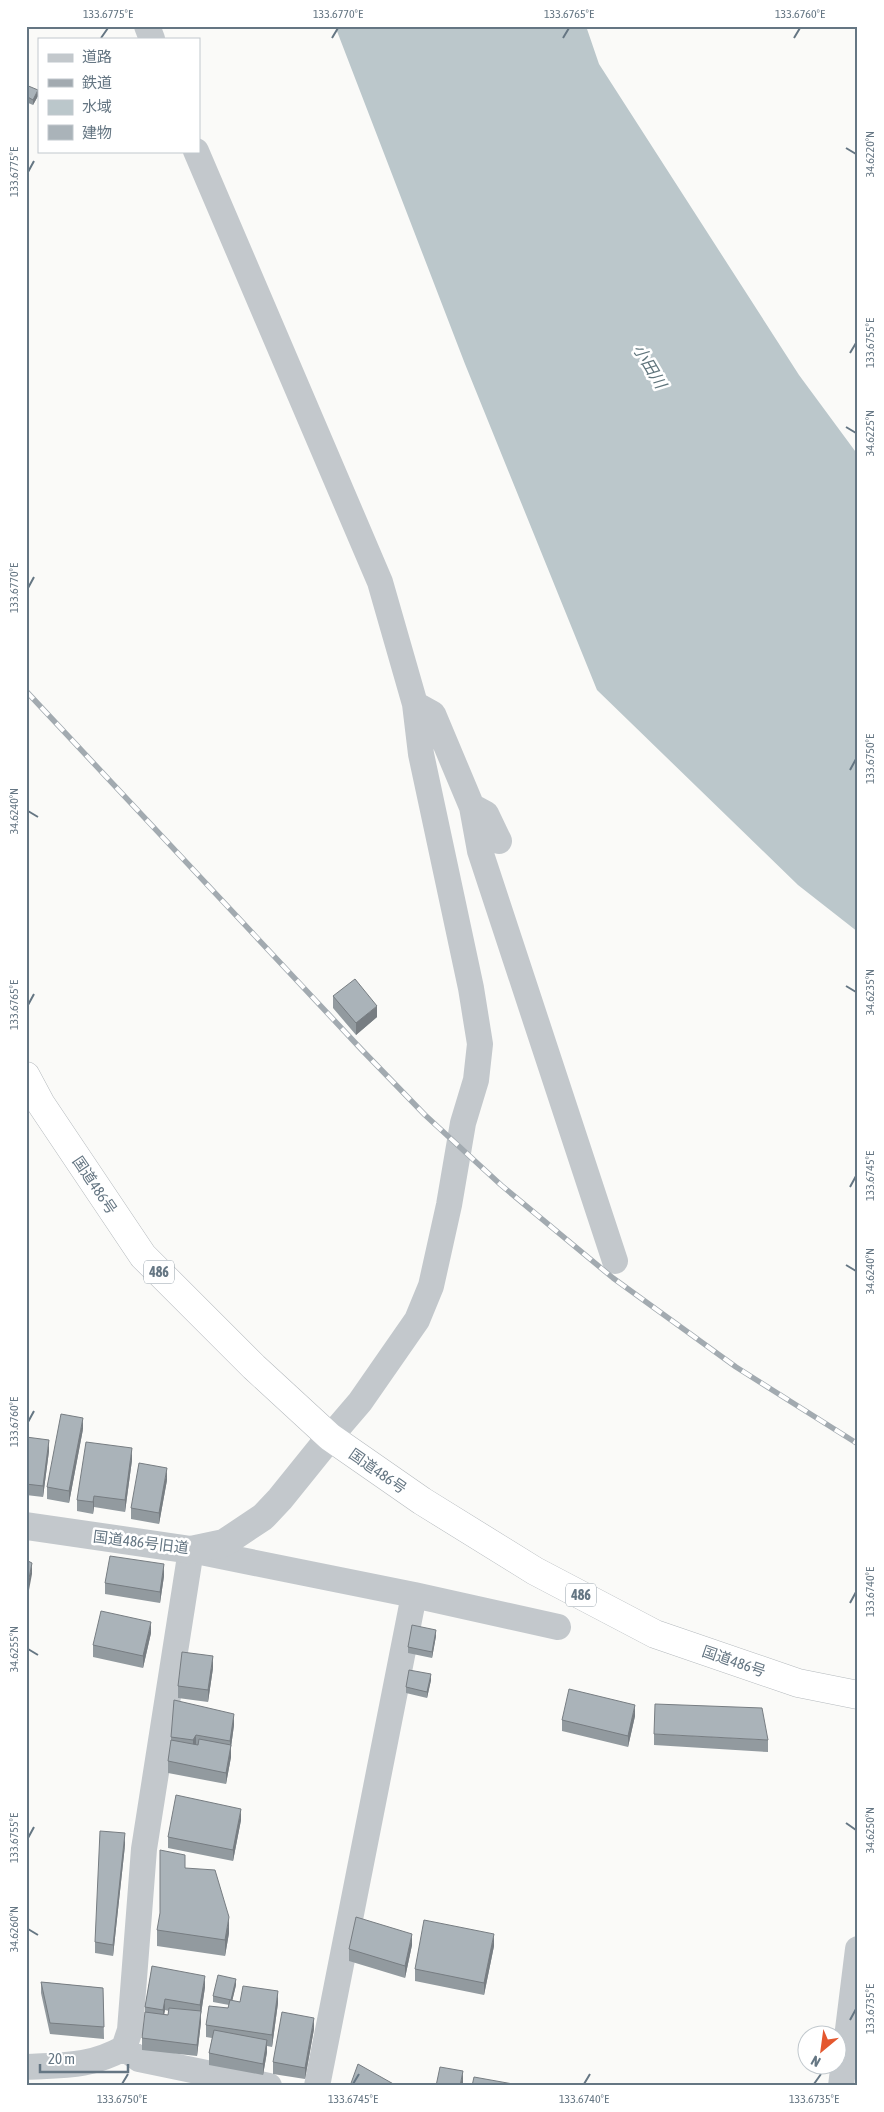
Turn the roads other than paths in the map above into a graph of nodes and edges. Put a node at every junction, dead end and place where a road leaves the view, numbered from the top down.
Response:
1 (147, 26) edge
2 (152, 38) edge
3 (196, 152) edge
4 (416, 704) junction
5 (472, 807) junction
6 (499, 841) dead end
7 (26, 1076) edge
8 (615, 1261) dead end
9 (330, 1437) junction
10 (26, 1526) edge
11 (192, 1550) junction
12 (414, 1595) junction
13 (558, 1627) dead end
14 (858, 1695) edge
15 (858, 1948) edge
16 (124, 2048) junction
17 (26, 2067) edge
18 (269, 2086) edge
19 (317, 2086) edge
20 (841, 2086) edge

1 - 2 street
3 - 4 street
4 - 5 street
4 - 9 street
5 - 6 street
5 - 8 street
7 - 9 highway, 国道486号 / 486
9 - 11 street, 国道486号旧道
9 - 14 highway, 国道486号 / 486
10 - 11 street, 国道486号旧道
11 - 12 street
11 - 16 street
12 - 13 street
12 - 19 street
15 - 20 street
16 - 17 street
16 - 18 street

